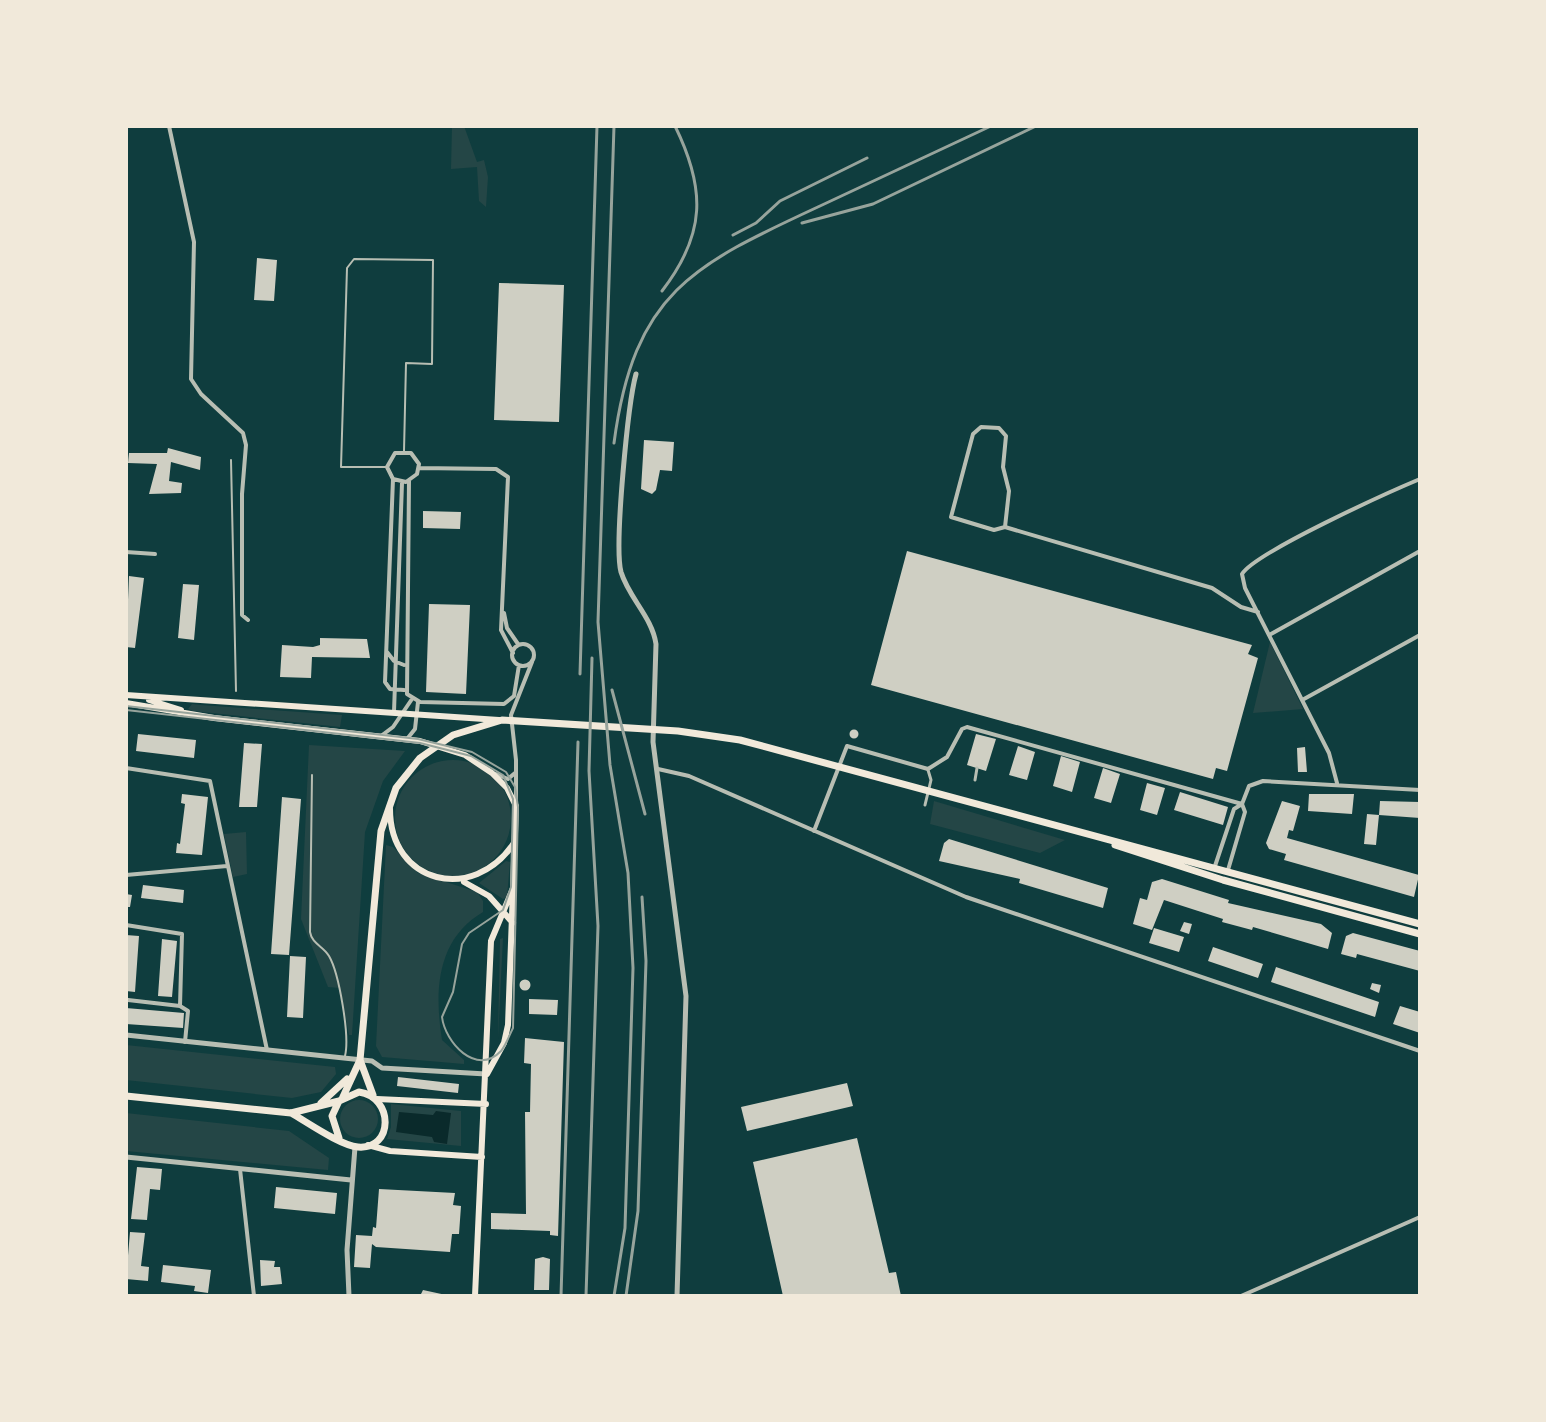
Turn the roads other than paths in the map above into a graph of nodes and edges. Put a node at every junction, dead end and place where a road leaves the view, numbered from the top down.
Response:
1 (169, 126) edge
2 (636, 374) dead end
3 (404, 451) junction
4 (231, 460) dead end
5 (387, 467) junction
6 (419, 468) junction
7 (393, 479) junction
8 (1420, 479) edge
9 (409, 481) junction
10 (402, 483) junction
11 (1005, 527) junction
12 (1420, 551) edge
13 (126, 552) edge
14 (155, 554) dead end
15 (503, 607) junction
16 (1258, 612) junction
17 (248, 620) dead end
18 (1271, 634) junction
19 (1420, 635) edge
20 (519, 645) junction
21 (386, 649) junction
22 (513, 653) junction
23 (394, 661) junction
24 (532, 662) junction
25 (519, 665) junction
26 (406, 667) junction
27 (385, 668) junction
28 (405, 690) junction
29 (236, 691) dead end
30 (126, 695) edge
31 (137, 697) junction
32 (412, 699) junction
33 (1304, 699) junction
34 (418, 702) junction
35 (126, 703) edge
36 (504, 704) junction
37 (394, 712) junction
38 (511, 713) junction
39 (199, 716) junction
40 (502, 720) junction
41 (415, 729) junction
42 (381, 736) junction
43 (407, 739) junction
44 (420, 741) junction
45 (480, 764) junction
46 (126, 768) edge
47 (977, 768) dead end
48 (658, 769) junction
49 (928, 769) junction
50 (517, 770) junction
51 (312, 775) dead end
52 (975, 780) dead end
53 (1337, 784) junction
54 (1420, 790) edge
55 (390, 803) junction
56 (1242, 804) junction
57 (925, 805) dead end
58 (516, 806) junction
59 (813, 831) junction
60 (1102, 839) junction
61 (515, 840) junction
62 (227, 866) junction
63 (1215, 866) junction
64 (1228, 870) junction
65 (126, 875) edge
66 (463, 881) junction
67 (514, 886) junction
68 (503, 910) junction
69 (513, 923) junction
70 (1420, 924) edge
71 (126, 925) edge
72 (1420, 934) edge
73 (128, 1000) dead end
74 (180, 1006) junction
75 (126, 1035) edge
76 (185, 1042) junction
77 (267, 1050) junction
78 (1420, 1051) edge
79 (360, 1055) junction
80 (345, 1058) junction
81 (356, 1068) junction
82 (487, 1074) junction
83 (126, 1096) edge
84 (375, 1097) junction
85 (340, 1100) junction
86 (486, 1104) junction
87 (313, 1108) junction
88 (291, 1113) junction
89 (339, 1138) junction
90 (368, 1145) junction
91 (355, 1147) junction
92 (126, 1157) edge
93 (482, 1157) junction
94 (240, 1169) junction
95 (351, 1180) junction
96 (1420, 1217) edge
97 (254, 1296) edge
98 (349, 1296) edge
99 (475, 1296) edge
100 (677, 1296) edge
101 (1241, 1296) edge

1 - 17 street
2 - 48 street
3 - 5 street
3 - 5 lane
3 - 6 street
4 - 29 lane
5 - 7 street
6 - 9 street
6 - 15 street
7 - 10 street
7 - 21 street
8 - 16 street
9 - 10 street
9 - 26 street
10 - 37 street
11 - 11 street
11 - 16 street
12 - 18 street
13 - 14 street
15 - 20 street
15 - 22 street
16 - 18 street
18 - 33 street
19 - 33 street
20 - 22 street
20 - 24 street
21 - 23 street
21 - 27 street
22 - 25 street
23 - 26 street
23 - 27 street
24 - 25 street
24 - 38 street
25 - 36 street
26 - 28 street
27 - 28 street
28 - 32 street
30 - 31 main road
31 - 37 main road
31 - 39 main road
32 - 34 street
32 - 42 street
33 - 53 street
34 - 36 street
34 - 41 street
35 - 39 main road
36 - 38 street
37 - 40 main road
38 - 50 street
39 - 42 main road
40 - 55 main road
40 - 60 main road
41 - 43 street
41 - 44 street
42 - 43 main road
43 - 44 main road
44 - 45 main road
45 - 50 street
45 - 58 main road
46 - 62 street
47 - 52 street
48 - 59 street
48 - 100 street
49 - 56 street
49 - 57 street
49 - 59 street
50 - 58 street
51 - 80 lane
53 - 54 street
53 - 56 street
55 - 66 main road
55 - 79 main road
56 - 63 street
56 - 64 street
58 - 61 main road
59 - 78 street
60 - 63 main road
60 - 72 main road
61 - 66 main road
61 - 67 main road
62 - 65 street
62 - 77 street
63 - 64 main road
64 - 70 main road
66 - 68 main road
67 - 68 main road
67 - 69 main road
68 - 69 main road
68 - 82 main road
69 - 82 main road
71 - 74 street
73 - 74 street
74 - 76 street
75 - 76 street
76 - 77 street
77 - 80 street
79 - 80 street
79 - 81 main road
79 - 82 street
79 - 84 main road
81 - 85 main road
81 - 87 main road
82 - 86 main road
83 - 88 main road
84 - 85 main road
84 - 86 main road
84 - 90 main road
85 - 87 main road
85 - 89 main road
86 - 93 main road
87 - 88 main road
88 - 89 main road
89 - 91 main road
90 - 91 main road
90 - 93 main road
91 - 95 street
92 - 94 street
93 - 99 main road
94 - 95 street
94 - 97 street
95 - 98 street
96 - 101 street

